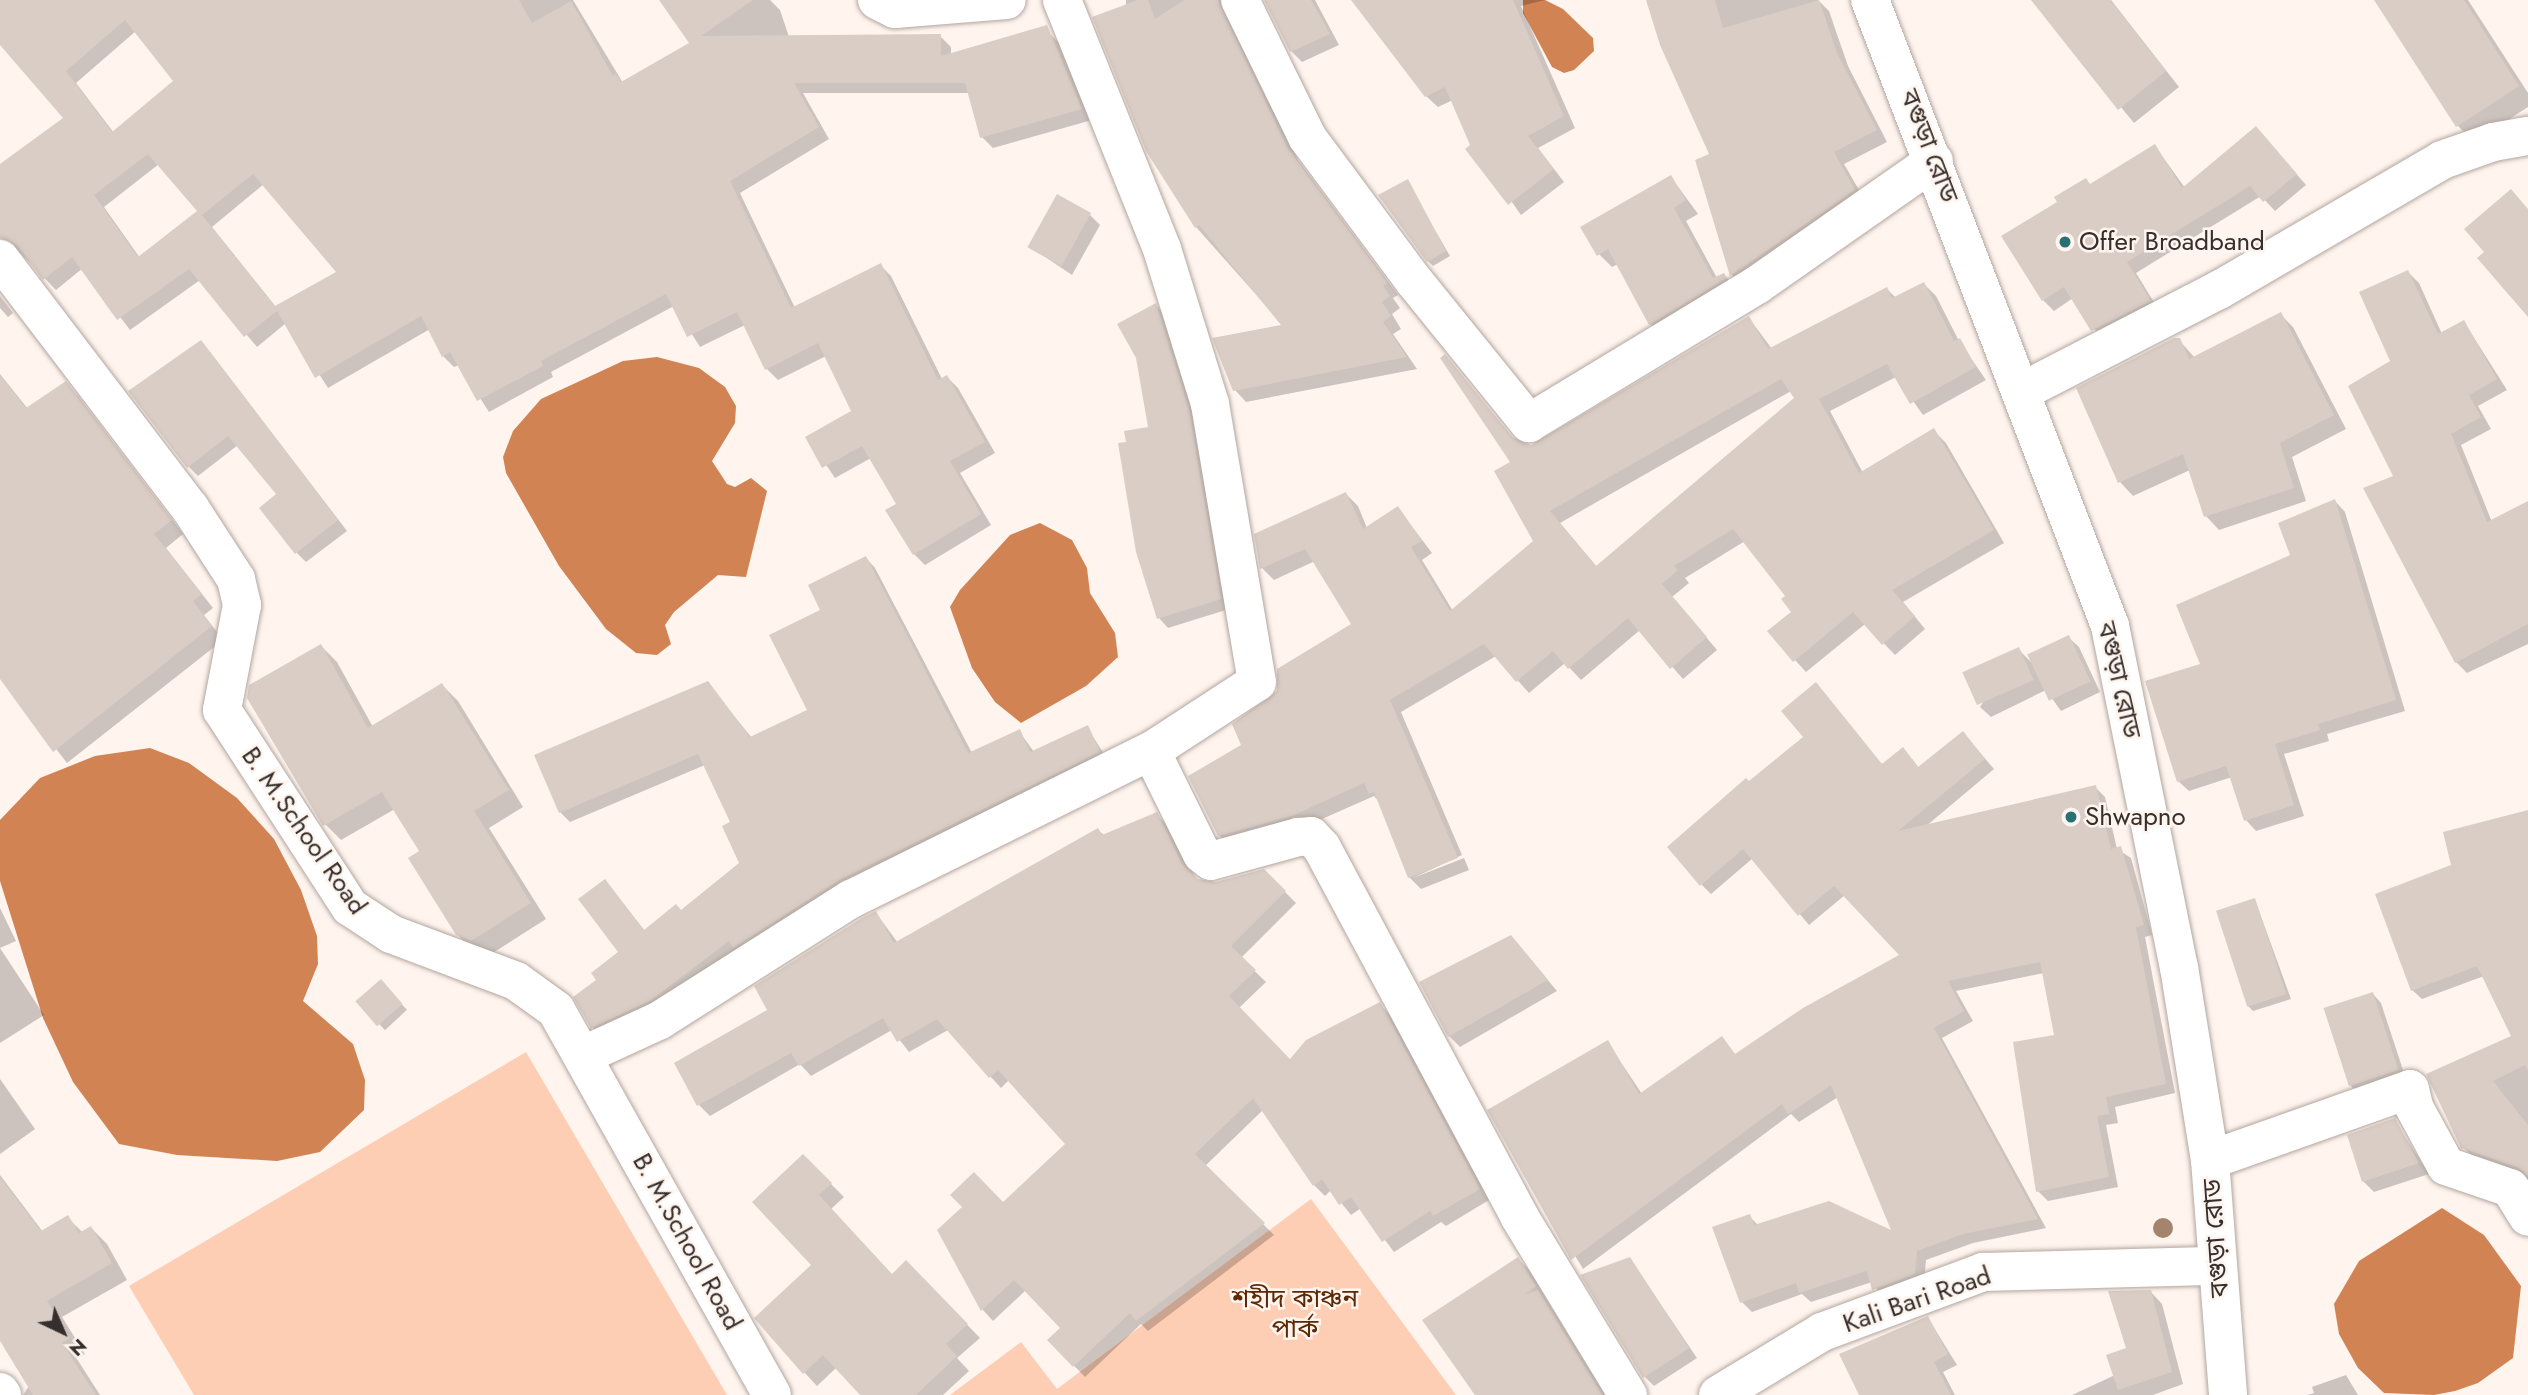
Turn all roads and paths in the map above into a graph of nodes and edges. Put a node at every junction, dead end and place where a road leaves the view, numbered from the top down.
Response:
1 (877, 0) edge
2 (1007, 0) edge
3 (1062, 0) edge
4 (1240, 0) edge
5 (1870, 0) edge
6 (2528, 136) edge
7 (1934, 161) junction
8 (0, 259) edge
9 (2021, 392) junction
10 (1152, 751) junction
11 (584, 1055) junction
12 (2210, 1160) junction
13 (2528, 1217) edge
14 (2218, 1266) junction
15 (772, 1395) edge
16 (1628, 1395) edge
17 (1718, 1395) edge
18 (2228, 1395) edge

1 - 2 street
3 - 10 street
4 - 7 street
5 - 7 street, বগুড়া রোড
6 - 9 street
7 - 9 street, বগুড়া রোড
8 - 11 street, B. M.School Road
9 - 12 street, বগুড়া রোড
10 - 11 street
10 - 16 street
11 - 15 street, B. M.School Road
12 - 13 street
12 - 14 street, বগুড়া রোড
14 - 17 street, Kali Bari Road
14 - 18 street, বগুড়া রোড

